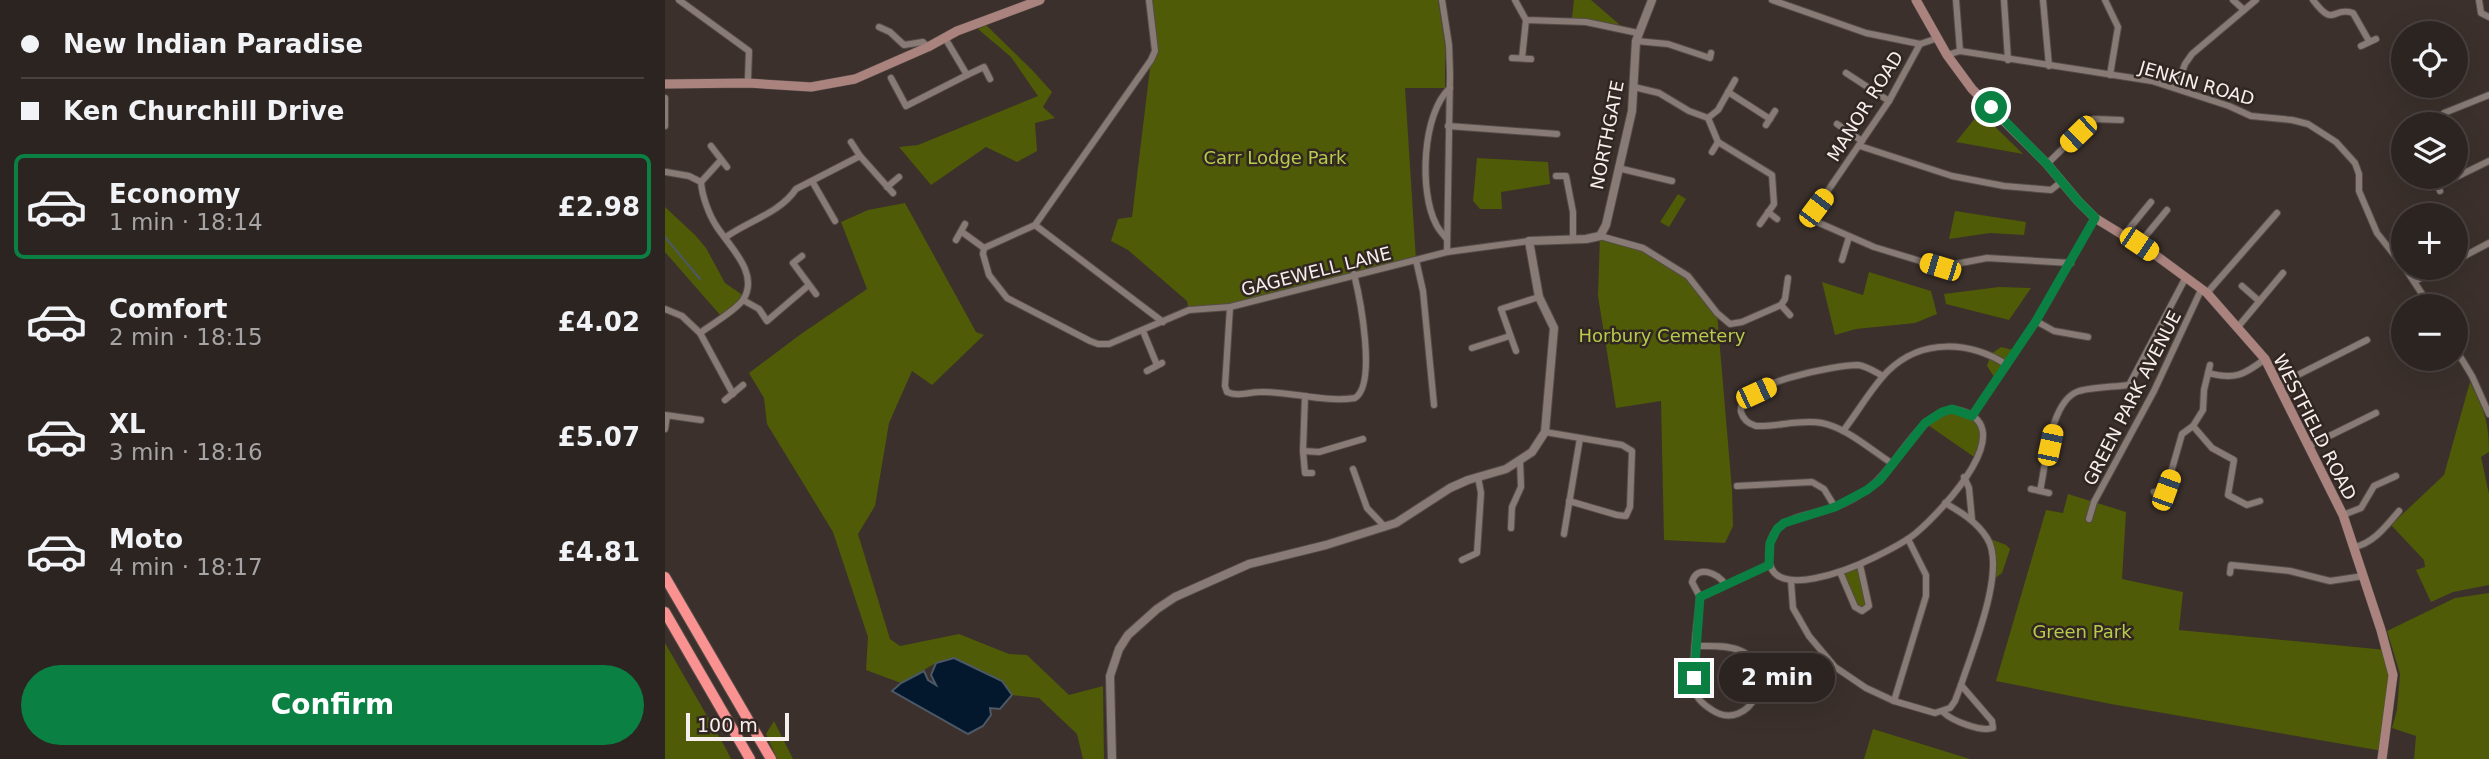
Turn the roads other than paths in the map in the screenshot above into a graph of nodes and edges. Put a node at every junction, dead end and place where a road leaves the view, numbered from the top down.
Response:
1 (679, 0) edge
2 (1149, 0) edge
3 (1442, 0) edge
4 (1515, 0) edge
5 (1652, 0) edge
6 (1772, 0) edge
7 (1916, 0) edge
8 (1956, 0) edge
9 (2004, 0) edge
10 (2043, 0) edge
11 (2105, 0) edge
12 (2233, 0) edge
13 (2256, 0) edge
14 (2313, 0) edge
15 (2479, 0) edge
16 (1033, 2) edge
17 (1787, 2) edge
18 (2244, 10) junction
19 (2489, 17) edge
20 (1526, 20) junction
21 (879, 27) dead end
22 (1637, 37) junction
23 (945, 38) junction
24 (1938, 38) junction
25 (1920, 44) junction
26 (2361, 46) dead end
27 (928, 47) junction
28 (1960, 51) junction
29 (1711, 53) dead end
30 (1947, 55) junction
31 (1512, 58) dead end
32 (1523, 58) junction
33 (1531, 59) dead end
34 (2008, 61) junction
35 (2049, 66) junction
36 (1846, 73) dead end
37 (967, 75) junction
38 (2109, 75) junction
39 (748, 78) dead end
40 (891, 78) dead end
41 (990, 79) dead end
42 (1735, 80) dead end
43 (665, 84) edge
44 (1635, 87) junction
45 (1450, 88) junction
46 (2176, 88) junction
47 (1728, 92) junction
48 (2489, 94) edge
49 (665, 98) edge
50 (1889, 101) junction
51 (1775, 111) dead end
52 (2446, 112) edge
53 (1707, 118) junction
54 (2121, 120) dead end
55 (1837, 124) dead end
56 (665, 126) edge
57 (1448, 126) junction
58 (1557, 134) dead end
59 (851, 142) dead end
60 (1719, 142) junction
61 (1861, 144) junction
62 (711, 146) dead end
63 (1712, 152) dead end
64 (860, 156) junction
65 (721, 160) junction
66 (2489, 161) edge
67 (665, 164) edge
68 (2047, 164) junction
69 (727, 167) dead end
70 (1618, 168) junction
71 (2468, 171) edge
72 (666, 174) edge
73 (899, 177) dead end
74 (1556, 177) dead end
75 (812, 181) junction
76 (1672, 181) dead end
77 (701, 182) junction
78 (2061, 182) junction
79 (887, 187) junction
80 (893, 193) dead end
81 (2151, 202) dead end
82 (767, 203) dead end
83 (772, 210) junction
84 (2167, 210) dead end
85 (1768, 212) junction
86 (2277, 213) dead end
87 (2095, 218) junction
88 (1777, 219) dead end
89 (835, 222) dead end
90 (965, 224) dead end
91 (1760, 224) dead end
92 (1035, 225) junction
93 (961, 232) junction
94 (2124, 235) junction
95 (1600, 236) junction
96 (726, 237) junction
97 (1849, 237) junction
98 (1446, 238) junction
99 (1573, 239) junction
100 (956, 240) dead end
101 (1529, 241) junction
102 (2489, 243) edge
103 (2139, 244) junction
104 (984, 248) junction
105 (2391, 251) edge
106 (1447, 252) junction
107 (2468, 254) edge
108 (802, 256) dead end
109 (1416, 260) junction
110 (1842, 260) dead end
111 (2071, 263) junction
112 (2283, 273) dead end
113 (1354, 274) junction
114 (2186, 277) junction
115 (1788, 278) dead end
116 (2415, 281) edge
117 (809, 285) junction
118 (2242, 286) dead end
119 (2204, 292) junction
120 (816, 294) dead end
121 (2423, 294) edge
122 (1539, 297) junction
123 (743, 300) junction
124 (2259, 301) junction
125 (1781, 305) junction
126 (1230, 307) junction
127 (665, 309) edge
128 (1790, 315) dead end
129 (2036, 321) junction
130 (1163, 322) junction
131 (2237, 328) junction
132 (1143, 331) junction
133 (700, 333) junction
134 (1510, 336) junction
135 (2088, 337) dead end
136 (2367, 340) dead end
137 (1472, 348) dead end
138 (1515, 351) dead end
139 (2265, 359) junction
140 (2007, 365) junction
141 (2210, 365) dead end
142 (2468, 369) edge
143 (1147, 371) dead end
144 (2208, 373) junction
145 (1883, 376) junction
146 (743, 385) dead end
147 (2278, 385) junction
148 (733, 394) junction
149 (1305, 396) junction
150 (725, 400) dead end
151 (1434, 405) dead end
152 (2376, 412) dead end
153 (2489, 414) edge
154 (666, 415) edge
155 (1972, 416) junction
156 (701, 420) dead end
157 (2193, 426) junction
158 (665, 429) edge
159 (1545, 432) junction
160 (1843, 432) junction
161 (1580, 438) junction
162 (1363, 439) dead end
163 (2309, 446) junction
164 (1303, 451) junction
165 (2243, 455) dead end
166 (1520, 460) junction
167 (2234, 460) junction
168 (1893, 464) junction
169 (1353, 469) dead end
170 (2388, 469) dead end
171 (1312, 473) dead end
172 (1749, 475) dead end
173 (1478, 477) junction
174 (1964, 477) junction
175 (1750, 485) junction
176 (1737, 486) dead end
177 (2031, 489) dead end
178 (2040, 491) junction
179 (2154, 492) dead end
180 (2049, 493) dead end
181 (1569, 501) junction
182 (2260, 501) dead end
183 (1945, 503) junction
184 (1835, 507) junction
185 (2399, 511) dead end
186 (2343, 515) junction
187 (2089, 519) dead end
188 (1972, 520) junction
189 (1385, 527) junction
190 (1511, 528) dead end
191 (1563, 536) dead end
192 (1908, 539) junction
193 (2354, 547) junction
194 (1462, 560) dead end
195 (1769, 565) junction
196 (1860, 565) junction
197 (1840, 572) junction
198 (2230, 573) dead end
199 (2364, 576) junction
200 (665, 577) edge
201 (1791, 581) junction
202 (1725, 584) junction
203 (1700, 597) junction
204 (665, 612) edge
205 (1696, 646) junction
206 (1961, 685) junction
207 (1894, 701) junction
208 (1943, 712) junction
209 (750, 759) edge
210 (771, 759) edge
211 (1112, 759) edge
212 (2382, 759) edge

1 - 39 street
2 - 92 street
3 - 45 street
4 - 20 street
5 - 22 street, NORTHGATE
6 - 17 street
7 - 24 main road, WESTFIELD ROAD
8 - 28 street
9 - 34 street
10 - 35 street
11 - 38 street
12 - 18 street
13 - 18 street
14 - 26 street
15 - 19 street
16 - 23 main road
17 - 25 street
18 - 46 street
20 - 22 street
20 - 32 street
21 - 27 street
22 - 29 street
22 - 44 street, NORTHGATE
23 - 27 main road
23 - 37 street
24 - 25 street
24 - 30 main road, WESTFIELD ROAD
25 - 50 street, MANOR ROAD
27 - 43 main road
28 - 30 street, JENKIN ROAD
28 - 34 street, JENKIN ROAD
30 - 68 main road, WESTFIELD ROAD
31 - 32 street
32 - 33 street
34 - 35 street, JENKIN ROAD
35 - 38 street, JENKIN ROAD
36 - 50 street
37 - 40 street
37 - 41 street
38 - 46 street, JENKIN ROAD
42 - 47 street
44 - 53 street
44 - 70 street, NORTHGATE
45 - 57 street
45 - 98 street
46 - 105 street, JENKIN ROAD
47 - 51 street
47 - 53 street
48 - 52 street
49 - 56 street
50 - 61 street, MANOR ROAD
53 - 60 street
54 - 68 street
55 - 61 street
57 - 58 street
57 - 98 street
59 - 64 street
60 - 63 street
60 - 85 street
61 - 78 street
61 - 97 street, MANOR ROAD
62 - 65 street
64 - 75 street
64 - 79 street
65 - 69 street
65 - 77 street
66 - 71 street
67 - 72 street
68 - 78 main road, WESTFIELD ROAD
70 - 76 street
70 - 95 street, NORTHGATE
72 - 77 street
73 - 79 street
74 - 99 street
75 - 83 street
75 - 89 street
77 - 96 street
78 - 87 main road, WESTFIELD ROAD
79 - 80 street
81 - 94 street
82 - 83 street
83 - 96 street
84 - 103 street
85 - 88 street
85 - 91 street
86 - 119 street, GREEN PARK AVENUE
87 - 94 main road, WESTFIELD ROAD
87 - 111 street
90 - 93 street
92 - 104 street
92 - 130 street
93 - 100 street
93 - 104 street
94 - 103 main road, WESTFIELD ROAD
95 - 99 street
95 - 125 street
96 - 123 street
97 - 110 street
97 - 111 street
98 - 106 street
99 - 101 street
101 - 106 street, GAGEWELL LANE
101 - 122 street
102 - 107 street
103 - 114 main road, WESTFIELD ROAD
104 - 132 street, GAGEWELL LANE
106 - 109 street, GAGEWELL LANE
108 - 117 street
109 - 113 street, GAGEWELL LANE
109 - 151 street
111 - 129 street
112 - 124 street
113 - 126 street, GAGEWELL LANE
113 - 149 street
114 - 119 main road, WESTFIELD ROAD
114 - 178 street
115 - 125 street
116 - 121 street, JENKIN ROAD
117 - 120 street
117 - 123 street
118 - 124 street
119 - 131 main road, WESTFIELD ROAD
119 - 187 street, GREEN PARK AVENUE
122 - 134 street
122 - 159 street
123 - 133 street
124 - 131 street
125 - 128 street
126 - 130 street, GAGEWELL LANE
126 - 149 street
127 - 133 street
129 - 135 street
129 - 140 street
130 - 132 street, GAGEWELL LANE
131 - 139 main road, WESTFIELD ROAD
132 - 143 street
133 - 148 street
134 - 137 street
134 - 138 street
136 - 147 street
139 - 144 street
139 - 147 main road, WESTFIELD ROAD
140 - 145 street
140 - 155 street
141 - 144 street
142 - 153 street
144 - 157 street
145 - 160 street
145 - 160 street
146 - 148 street
147 - 163 main road, WESTFIELD ROAD
148 - 150 street
149 - 164 street
152 - 163 street
154 - 156 street
154 - 158 street
155 - 168 street
155 - 174 street
157 - 167 street
157 - 179 street
159 - 161 street
159 - 166 street
160 - 168 street
161 - 181 street
161 - 181 street
162 - 164 street
163 - 186 main road, WESTFIELD ROAD
164 - 171 street
165 - 167 street
166 - 173 street
166 - 190 street
167 - 182 street
168 - 184 street
169 - 189 street
170 - 186 street
172 - 175 street
173 - 189 street
173 - 194 street
174 - 183 street
174 - 188 street
175 - 176 street
175 - 184 street
177 - 178 street
178 - 180 street
181 - 191 street
183 - 188 street
183 - 192 street
184 - 195 street
185 - 193 street
186 - 193 main road, WESTFIELD ROAD
188 - 206 street
189 - 211 street
192 - 196 street
192 - 207 street
193 - 199 main road, WESTFIELD ROAD
195 - 201 street
195 - 202 street
196 - 197 street
196 - 197 street
197 - 201 street
198 - 199 street
199 - 212 main road, WESTFIELD ROAD
200 - 210 highway
201 - 207 street
202 - 203 street
202 - 203 street
203 - 205 street
204 - 209 highway
205 - 205 street
206 - 208 street
206 - 208 street
207 - 208 street

